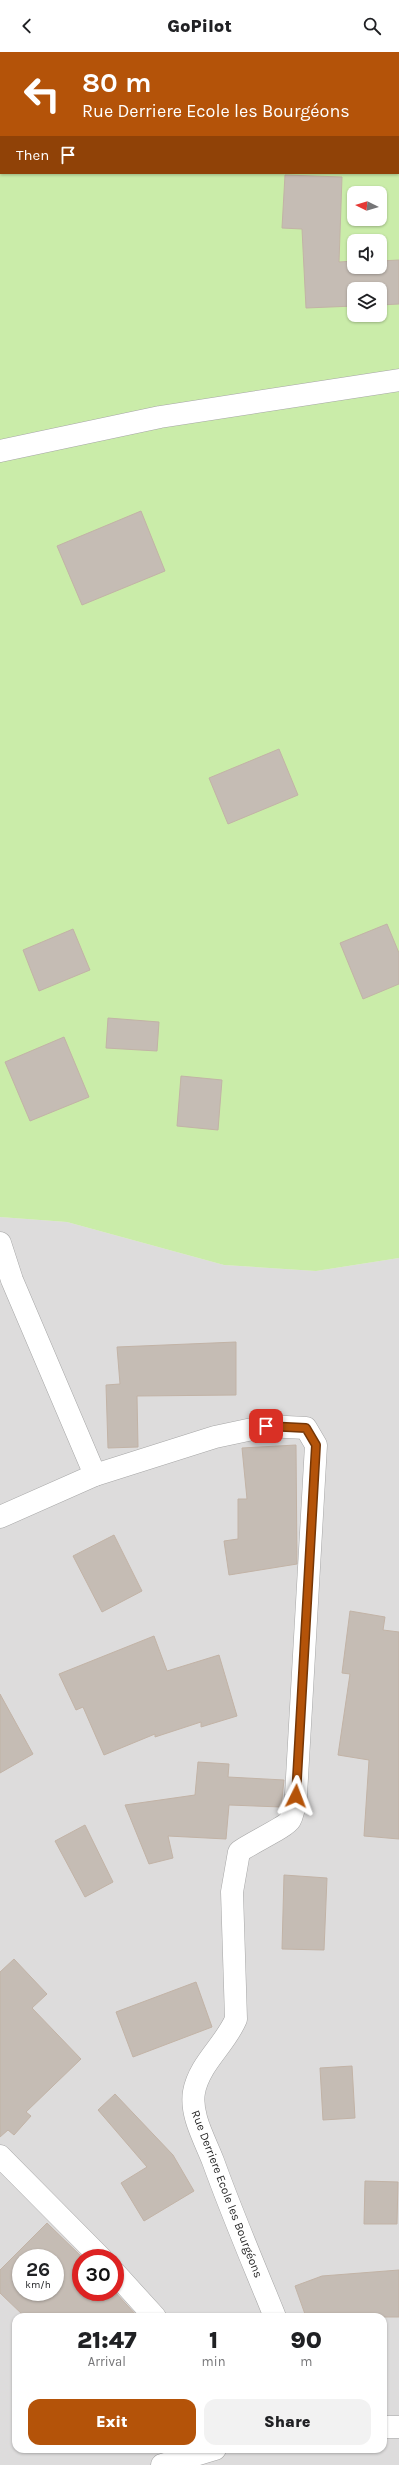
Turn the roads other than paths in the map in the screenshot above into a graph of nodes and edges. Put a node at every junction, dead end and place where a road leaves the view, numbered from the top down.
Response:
1 (399, 380) edge
2 (0, 450) edge
3 (0, 1243) edge
4 (95, 1475) junction
5 (0, 1517) edge
6 (0, 2156) edge
7 (92, 2249) edge
8 (124, 2283) edge
9 (151, 2313) edge
10 (273, 2313) edge
11 (387, 2427) edge
12 (399, 2427) edge
13 (202, 2453) edge
14 (162, 2465) edge

1 - 2 street
3 - 4 street
4 - 5 street, Rue Derriere Ecole les Bourgéons
4 - 10 street, Rue Derriere Ecole les Bourgéons
6 - 7 street
8 - 9 street
11 - 12 street
13 - 14 street

